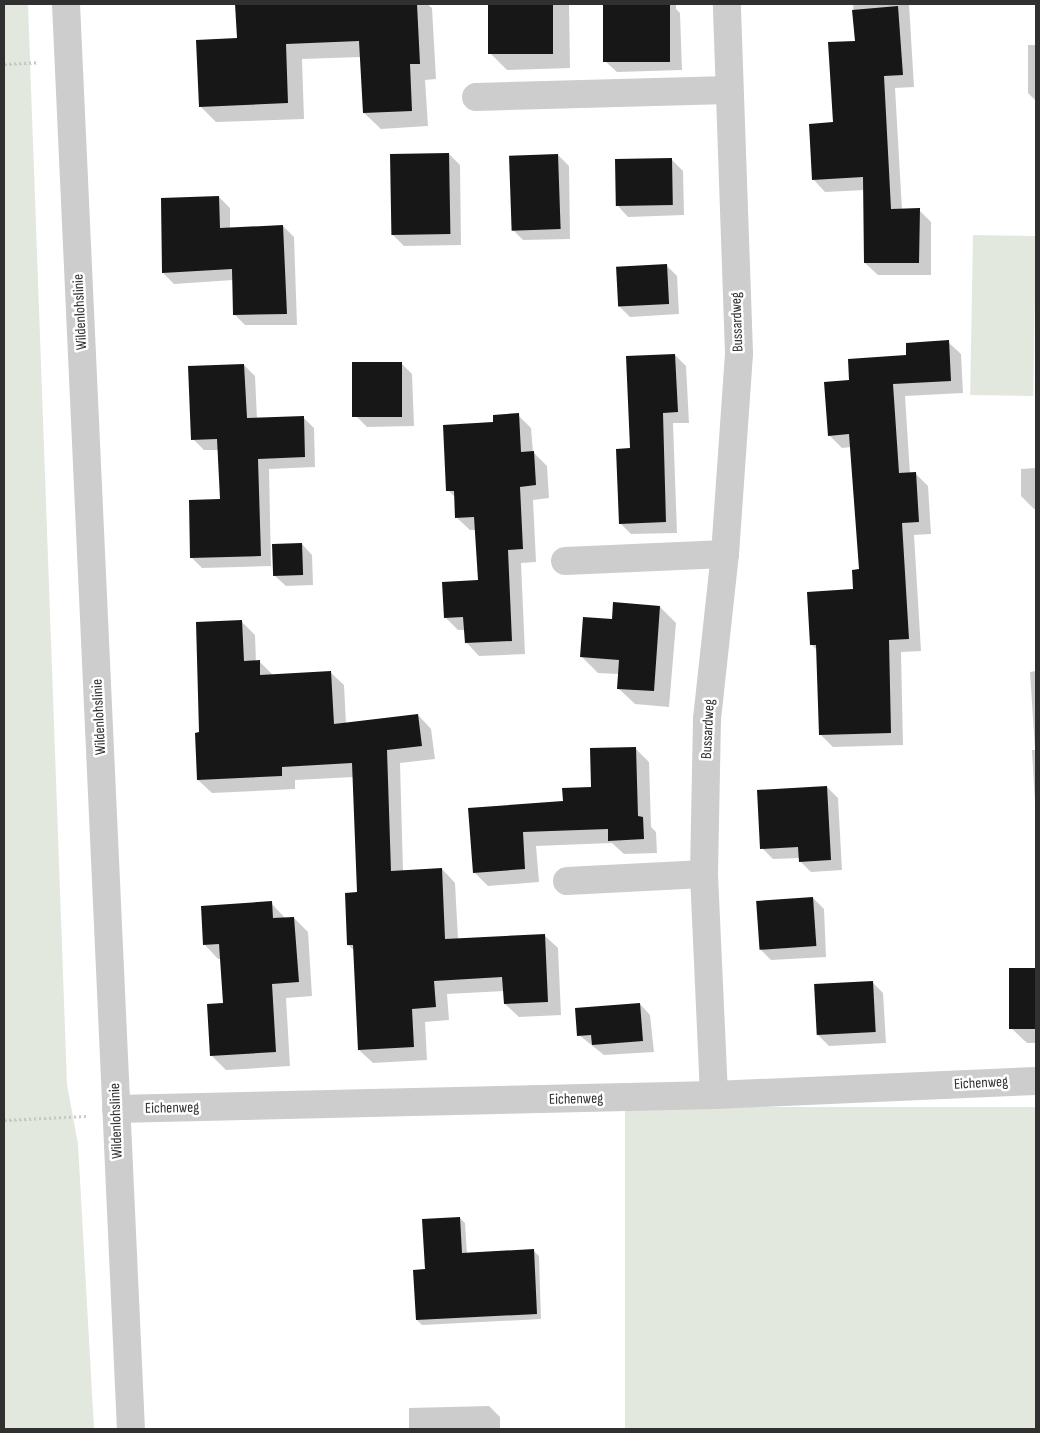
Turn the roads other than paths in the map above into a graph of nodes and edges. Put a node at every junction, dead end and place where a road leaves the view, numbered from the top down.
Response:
1 (66, 4) edge
2 (727, 4) edge
3 (729, 90) junction
4 (476, 97) dead end
5 (725, 554) junction
6 (565, 561) dead end
7 (704, 874) junction
8 (566, 881) dead end
9 (1036, 1081) edge
10 (714, 1095) junction
11 (116, 1112) junction
12 (131, 1429) edge

1 - 11 street, Wildenlohslinie
2 - 3 street, Bussardweg
3 - 4 street
3 - 5 street, Bussardweg
5 - 6 street
5 - 7 street, Bussardweg
7 - 8 street
7 - 10 street, Bussardweg
9 - 10 street, Eichenweg
10 - 11 street, Eichenweg
11 - 12 street, Wildenlohslinie

